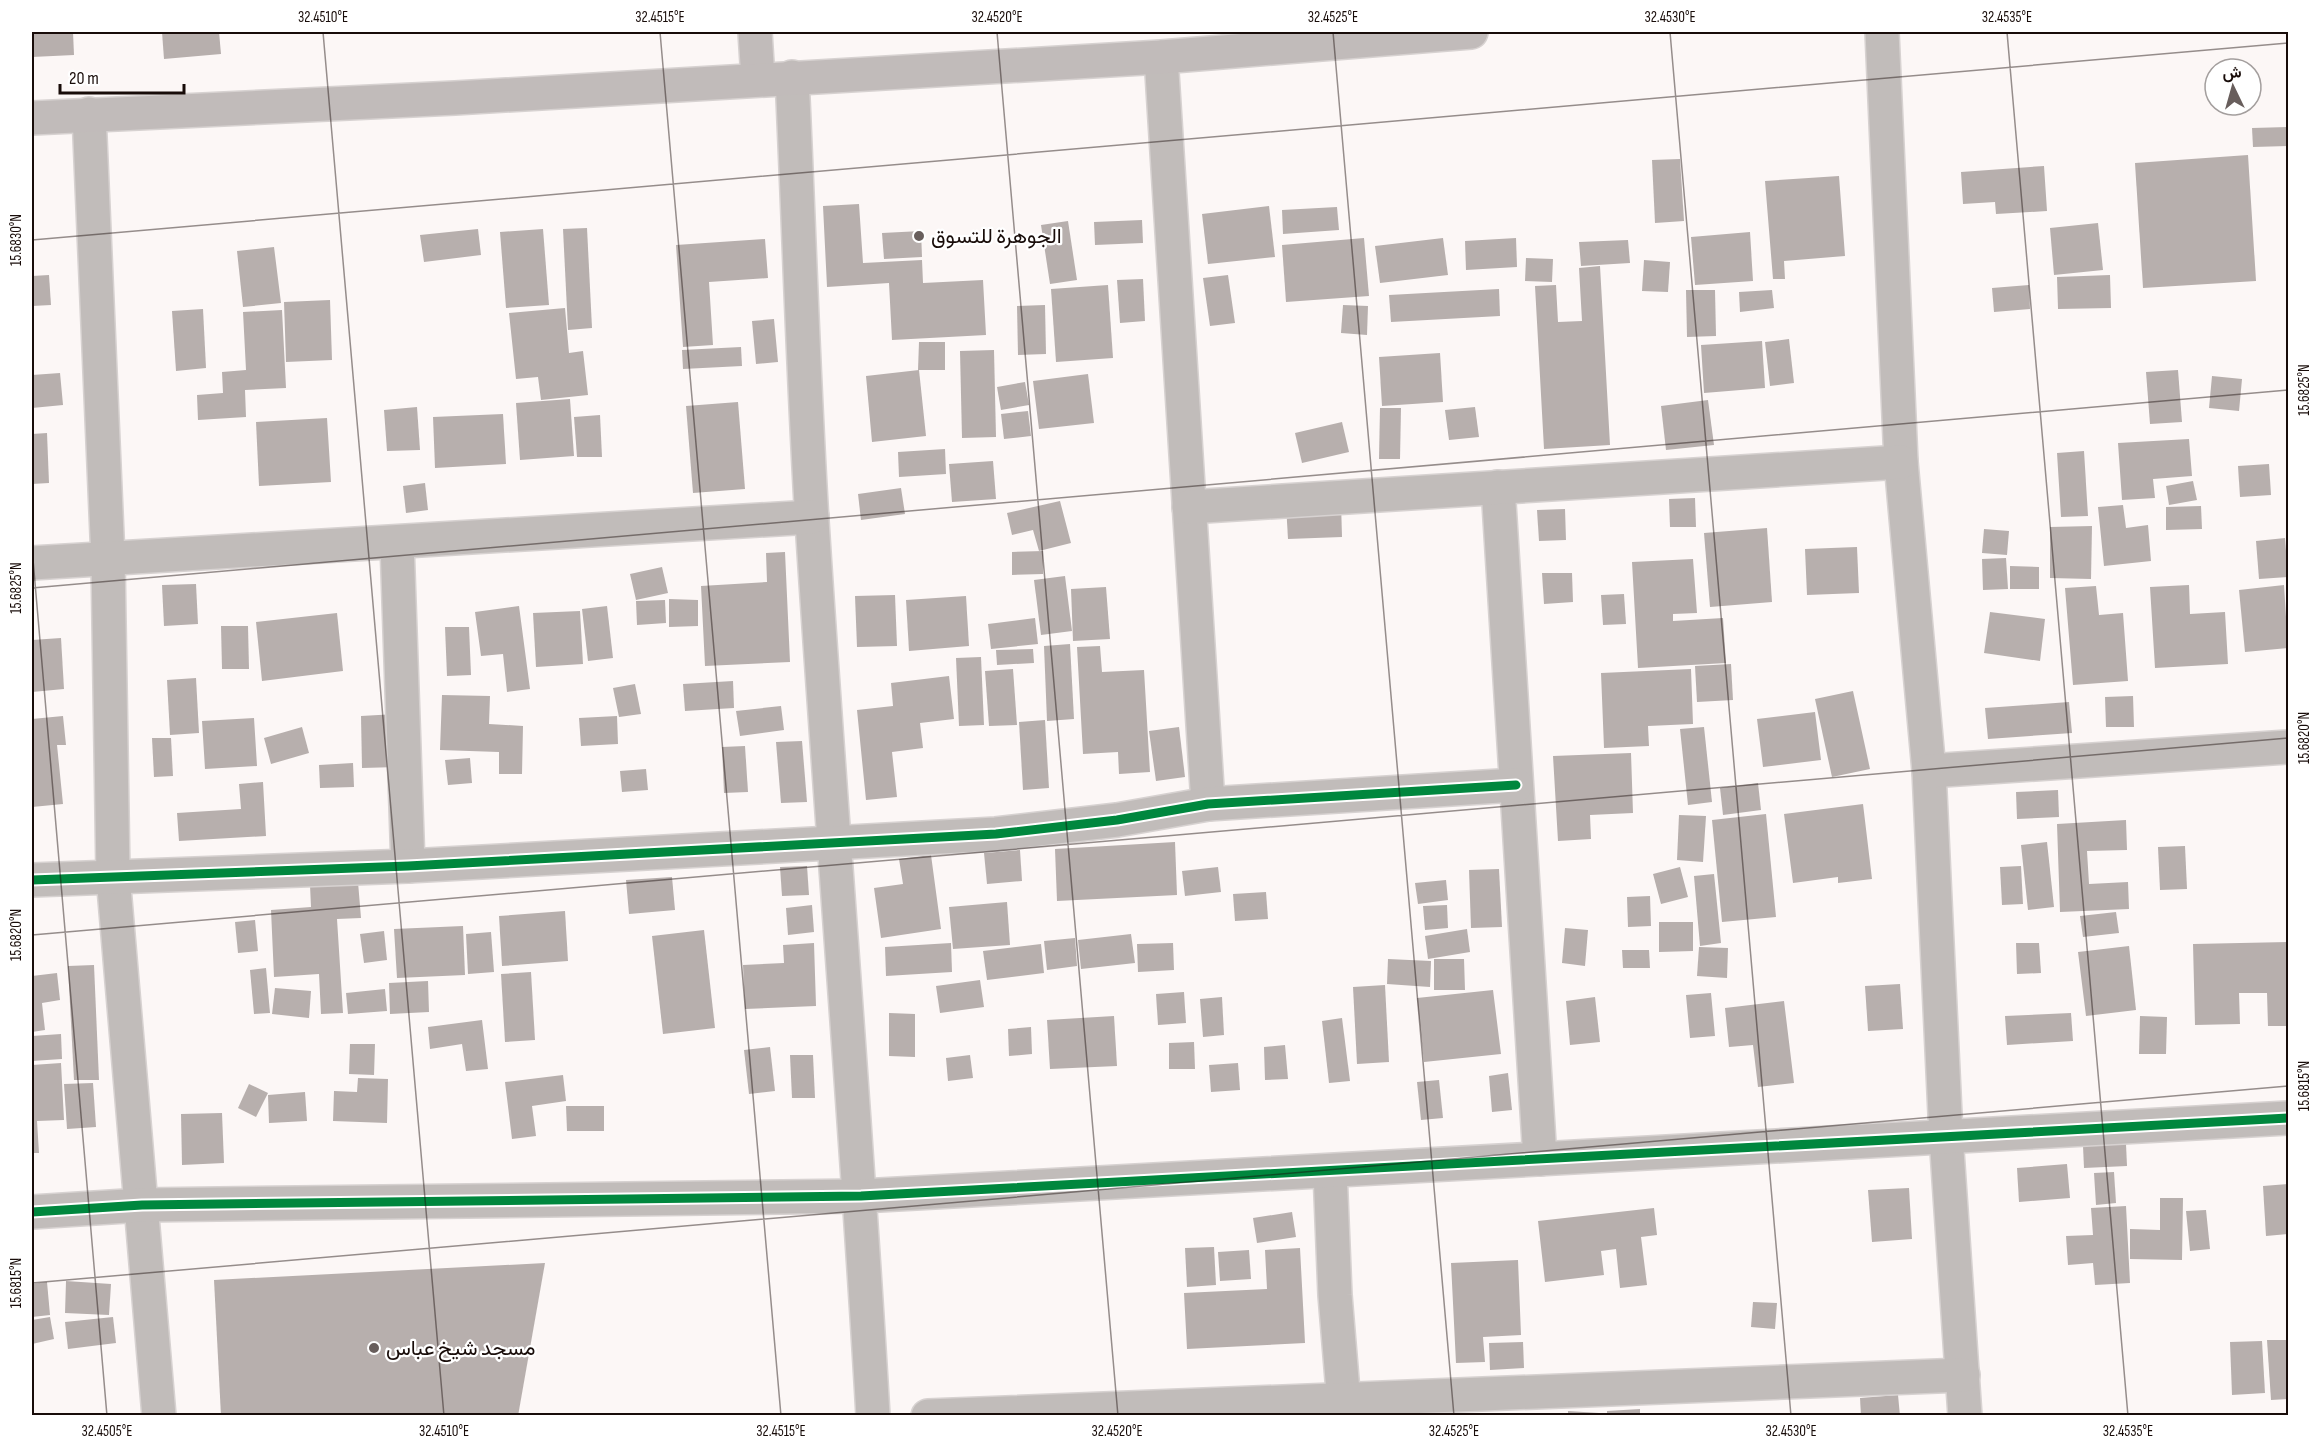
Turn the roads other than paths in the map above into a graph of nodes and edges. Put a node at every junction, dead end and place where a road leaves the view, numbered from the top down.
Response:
1 (755, 32) edge
2 (1472, 32) edge
3 (1882, 32) edge
4 (1161, 57) junction
5 (792, 77) junction
6 (758, 79) junction
7 (88, 114) junction
8 (32, 118) edge
9 (1901, 462) junction
10 (1498, 487) junction
11 (1189, 507) junction
12 (812, 517) junction
13 (397, 543) junction
14 (108, 559) junction
15 (32, 564) edge
16 (2289, 747) edge
17 (1929, 771) junction
18 (1516, 785) junction
19 (1208, 804) junction
20 (833, 842) junction
21 (408, 866) junction
22 (113, 876) junction
23 (32, 880) edge
24 (2289, 1118) edge
25 (1946, 1136) junction
26 (1540, 1159) junction
27 (1330, 1171) junction
28 (861, 1196) junction
29 (142, 1205) junction
30 (32, 1212) edge
31 (1963, 1375) junction
32 (1344, 1407) edge
33 (159, 1416) edge
34 (873, 1416) edge
35 (928, 1416) edge
36 (1965, 1416) edge

1 - 6 street
2 - 4 street
3 - 9 street
4 - 5 street
4 - 11 street
5 - 6 street
5 - 12 street
6 - 7 street
7 - 8 street
7 - 14 street
9 - 10 street
9 - 17 street
10 - 11 street
10 - 18 street
11 - 19 street
12 - 13 street
12 - 20 street
13 - 14 street
13 - 21 street
14 - 15 street
14 - 22 street
16 - 17 street
17 - 25 street
18 - 19 street
18 - 26 street
19 - 20 street
20 - 21 street
20 - 28 street
21 - 22 street
22 - 23 street
22 - 29 street
24 - 25 street
25 - 26 street
25 - 31 street
26 - 27 street
27 - 28 street
27 - 32 street
28 - 29 street
28 - 34 street
29 - 30 street
29 - 33 street
31 - 32 street
31 - 36 street
32 - 35 street

